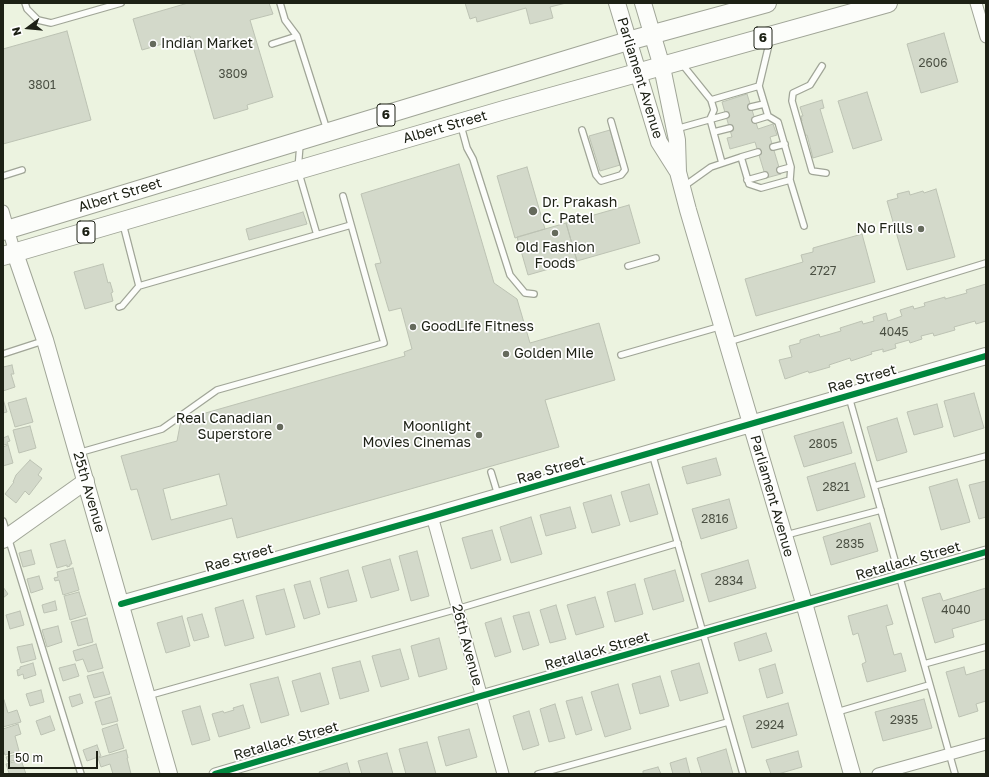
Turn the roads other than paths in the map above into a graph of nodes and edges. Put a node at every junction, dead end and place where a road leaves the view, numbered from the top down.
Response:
1 (25, 3) edge
2 (121, 3) edge
3 (280, 3) edge
4 (617, 3) edge
5 (644, 3) edge
6 (767, 3) edge
7 (888, 3) edge
8 (976, 3) edge
9 (652, 34) junction
10 (297, 36) junction
11 (771, 36) junction
12 (986, 37) edge
13 (628, 41) junction
14 (272, 44) dead end
15 (680, 62) junction
16 (822, 66) dead end
17 (662, 67) junction
18 (638, 74) junction
19 (759, 86) junction
20 (711, 100) junction
21 (764, 104) junction
22 (751, 107) dead end
23 (726, 115) dead end
24 (768, 116) junction
25 (710, 119) junction
26 (755, 120) dead end
27 (611, 121) dead end
28 (460, 123) junction
29 (730, 128) dead end
30 (675, 129) junction
31 (582, 130) dead end
32 (328, 132) junction
33 (714, 132) junction
34 (300, 141) junction
35 (784, 144) junction
36 (773, 147) dead end
37 (758, 152) dead end
38 (741, 157) junction
39 (722, 163) junction
40 (791, 167) junction
41 (22, 170) dead end
42 (298, 170) junction
43 (780, 170) dead end
44 (678, 172) junction
45 (826, 173) dead end
46 (765, 175) dead end
47 (3, 176) edge
48 (747, 180) junction
49 (790, 180) junction
50 (682, 188) junction
51 (343, 196) dead end
52 (3, 211) edge
53 (122, 222) junction
54 (351, 225) junction
55 (804, 226) dead end
56 (6, 230) edge
57 (317, 235) junction
58 (9, 255) edge
59 (656, 258) dead end
60 (986, 263) edge
61 (628, 266) dead end
62 (139, 286) junction
63 (534, 294) dead end
64 (119, 307) dead end
65 (722, 326) junction
66 (45, 340) junction
67 (727, 342) junction
68 (3, 354) edge
69 (621, 355) dead end
70 (986, 356) edge
71 (849, 395) junction
72 (751, 424) junction
73 (78, 453) junction
74 (652, 453) junction
75 (986, 456) edge
76 (491, 472) dead end
77 (86, 481) junction
78 (874, 486) junction
79 (499, 497) junction
80 (881, 510) junction
81 (432, 516) junction
82 (3, 521) edge
83 (784, 536) junction
84 (5, 538) edge
85 (678, 543) junction
86 (986, 552) edge
87 (899, 576) junction
88 (804, 603) junction
89 (121, 604) junction
90 (458, 609) junction
91 (704, 633) junction
92 (986, 647) edge
93 (924, 664) junction
94 (929, 685) junction
95 (147, 696) junction
96 (481, 696) junction
97 (834, 713) junction
98 (728, 722) junction
99 (986, 744) edge
100 (949, 755) junction
101 (81, 774) edge
102 (169, 774) edge
103 (215, 774) edge
104 (503, 774) edge
105 (538, 774) edge
106 (743, 774) edge
107 (852, 774) edge
108 (878, 774) edge
109 (955, 774) edge

1 - 2 lane
3 - 10 lane
4 - 13 street, Parliament Avenue
5 - 9 street, Parliament Avenue
6 - 9 main road, Albert Street / 6
7 - 11 main road, Albert Street / 6
8 - 12 street
9 - 13 main road, Albert Street / 6
9 - 17 street, Parliament Avenue
10 - 14 lane
10 - 32 lane
11 - 15 main road, Albert Street / 6
11 - 19 lane
13 - 18 street, Parliament Avenue
13 - 32 main road, Albert Street / 6
15 - 17 main road, Albert Street / 6
15 - 20 lane
16 - 45 lane
17 - 18 main road, Albert Street / 6
17 - 30 street, Parliament Avenue
18 - 28 main road, Albert Street / 6
18 - 44 street, Parliament Avenue
19 - 20 lane
19 - 21 lane
20 - 25 lane
21 - 22 lane
21 - 24 lane
23 - 25 lane
24 - 26 lane
24 - 35 lane
25 - 30 lane
25 - 33 lane
27 - 31 lane
28 - 42 main road, Albert Street / 6
28 - 63 lane
29 - 33 lane
30 - 44 street, Parliament Avenue
32 - 34 main road, Albert Street / 6
33 - 39 lane
34 - 42 lane
34 - 56 main road, Albert Street / 6
35 - 36 lane
35 - 40 lane
37 - 38 lane
38 - 39 lane
38 - 48 lane
39 - 50 lane
40 - 43 lane
40 - 49 lane
41 - 47 lane
42 - 53 main road, Albert Street / 6
42 - 57 lane
44 - 50 street, Parliament Avenue
46 - 48 lane
48 - 49 lane
49 - 55 lane
50 - 65 street, Parliament Avenue
51 - 54 lane
52 - 56 street, 25th Avenue
53 - 58 main road, Albert Street / 6
53 - 62 lane
54 - 57 lane
54 - 73 lane
56 - 58 street, 25th Avenue
57 - 62 lane
58 - 66 street, 25th Avenue
59 - 61 lane
60 - 67 lane
62 - 64 lane
65 - 67 street, Parliament Avenue
65 - 69 lane
66 - 68 lane
66 - 73 street, 25th Avenue
67 - 72 street, Parliament Avenue
70 - 71 street, Rae Street
71 - 72 street, Rae Street
71 - 78 lane
72 - 74 street, Rae Street
72 - 83 street, Parliament Avenue
73 - 77 street, 25th Avenue
74 - 79 street, Rae Street
74 - 85 lane
75 - 78 lane
76 - 79 lane
77 - 84 street
77 - 89 street, 25th Avenue
78 - 80 lane
79 - 81 street, Rae Street
80 - 83 lane
80 - 87 lane
81 - 89 street, Rae Street
81 - 90 street, 26th Avenue
82 - 84 lane
83 - 88 street, Parliament Avenue
84 - 101 lane
85 - 90 lane
85 - 91 lane
86 - 87 street, Retallack Street
87 - 88 street, Retallack Street
87 - 93 lane
88 - 91 street, Retallack Street
88 - 97 street, Parliament Avenue
89 - 95 street, 25th Avenue
90 - 95 lane
90 - 96 street, 26th Avenue
91 - 96 street, Retallack Street
91 - 98 lane
92 - 93 lane
93 - 94 lane
94 - 97 lane
94 - 100 lane
95 - 102 street, 25th Avenue
96 - 103 street, Retallack Street
96 - 104 street, 26th Avenue
97 - 107 street, Parliament Avenue
98 - 105 lane
98 - 106 lane
99 - 100 street
100 - 108 street
100 - 109 lane

